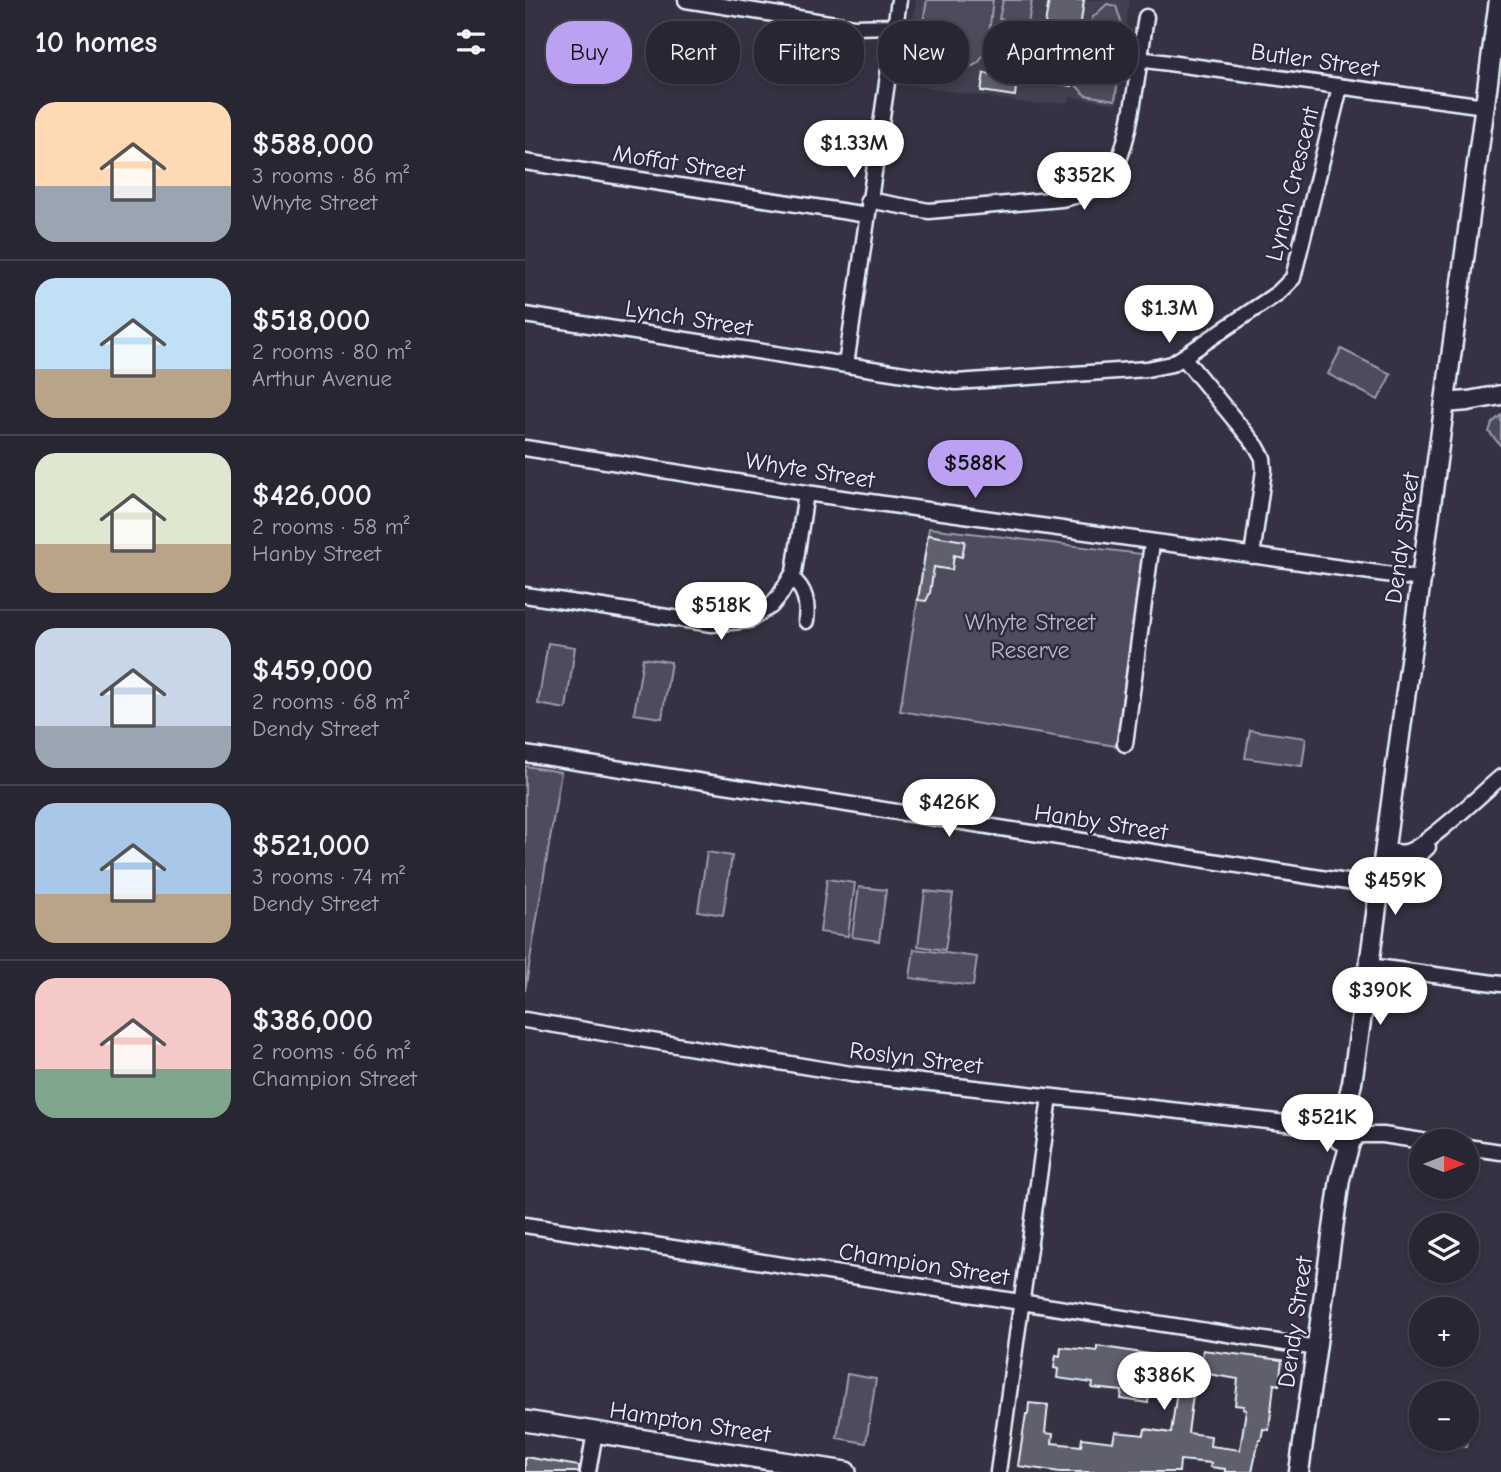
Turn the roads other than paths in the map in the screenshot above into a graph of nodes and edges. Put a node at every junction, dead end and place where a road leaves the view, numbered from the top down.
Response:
1 (686, 0) edge
2 (899, 0) edge
3 (1499, 0) edge
4 (1146, 17) dead end
5 (896, 21) edge
6 (878, 26) edge
7 (1139, 59) junction
8 (1496, 67) edge
9 (886, 84) edge
10 (1340, 87) junction
11 (1485, 106) junction
12 (525, 162) edge
13 (868, 208) junction
14 (525, 315) edge
15 (1183, 357) junction
16 (846, 365) junction
17 (1501, 395) edge
18 (1445, 402) junction
19 (525, 448) edge
20 (806, 493) junction
21 (1152, 543) junction
22 (1252, 556) junction
23 (791, 578) junction
24 (1421, 579) junction
25 (525, 595) edge
26 (806, 621) dead end
27 (1125, 744) dead end
28 (525, 754) edge
29 (1501, 777) edge
30 (1383, 857) junction
31 (1379, 887) junction
32 (1369, 966) junction
33 (1501, 984) edge
34 (525, 1020) edge
35 (1049, 1097) junction
36 (1346, 1130) junction
37 (1409, 1139) edge
38 (1479, 1149) edge
39 (1501, 1152) edge
40 (525, 1225) edge
41 (1021, 1303) junction
42 (1317, 1348) junction
43 (525, 1421) edge
44 (594, 1432) junction
45 (784, 1467) edge
46 (588, 1472) edge
47 (846, 1472) edge
48 (998, 1472) edge
49 (1299, 1472) edge

1 - 6 street
2 - 5 street
3 - 8 street, Dendy Street
4 - 7 street, Moffat Street
7 - 10 street, Butler Street
7 - 13 street, Moffat Street
8 - 11 street, Dendy Street
9 - 13 street
10 - 11 street, Butler Street
10 - 15 street, Lynch Crescent
11 - 18 street, Dendy Street
12 - 13 street, Moffat Street
13 - 16 street
14 - 16 street, Lynch Street
15 - 16 street, Lynch Crescent
15 - 22 street
17 - 18 street
18 - 24 street, Dendy Street
19 - 20 street, Whyte Street
20 - 21 street, Whyte Street
20 - 23 street
21 - 22 street, Whyte Street
21 - 27 street
22 - 24 street, Whyte Street
23 - 25 street
23 - 26 street
24 - 30 street, Dendy Street
28 - 31 street, Hanby Street
29 - 30 street
30 - 31 street, Dendy Street
31 - 32 street, Dendy Street
32 - 33 street
32 - 36 street, Dendy Street
34 - 35 street, Roslyn Street
35 - 36 street, Roslyn Street
35 - 41 street
36 - 37 street, Roslyn Street
36 - 42 street, Dendy Street
38 - 39 street
40 - 41 street, Champion Street
41 - 42 street, Champion Street
41 - 48 street
42 - 49 street, Dendy Street
43 - 44 main road, Hampton Street
44 - 45 main road, Hampton Street
44 - 46 street
45 - 47 main road, Hampton Street

